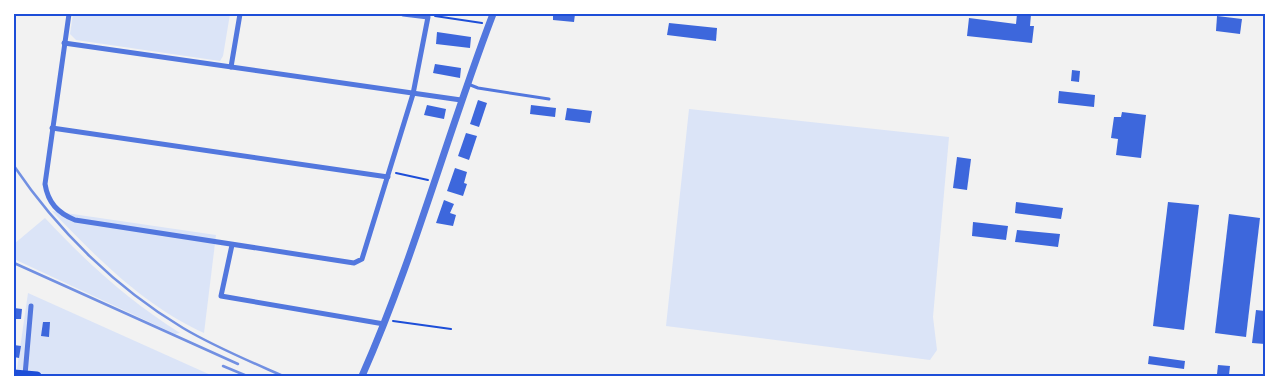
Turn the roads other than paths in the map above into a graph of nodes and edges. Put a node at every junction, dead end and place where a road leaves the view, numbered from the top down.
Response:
1 (69, 14) edge
2 (240, 14) edge
3 (403, 14) edge
4 (493, 14) edge
5 (64, 43) junction
6 (231, 67) junction
7 (467, 84) junction
8 (413, 94) junction
9 (549, 99) dead end
10 (461, 100) junction
11 (52, 128) junction
12 (388, 174) junction
13 (232, 246) junction
14 (31, 306) dead end
15 (385, 322) junction
16 (14, 374) edge
17 (25, 375) junction
18 (37, 376) edge
19 (362, 376) edge

1 - 5 street
2 - 6 street
3 - 8 street
4 - 7 street
5 - 6 street
5 - 11 street
6 - 8 street
7 - 9 lane
7 - 10 street
8 - 10 street
8 - 12 street
10 - 15 street
11 - 12 street
11 - 13 street
12 - 13 street
13 - 15 street
14 - 17 street
15 - 19 street
16 - 17 main road
17 - 18 main road

